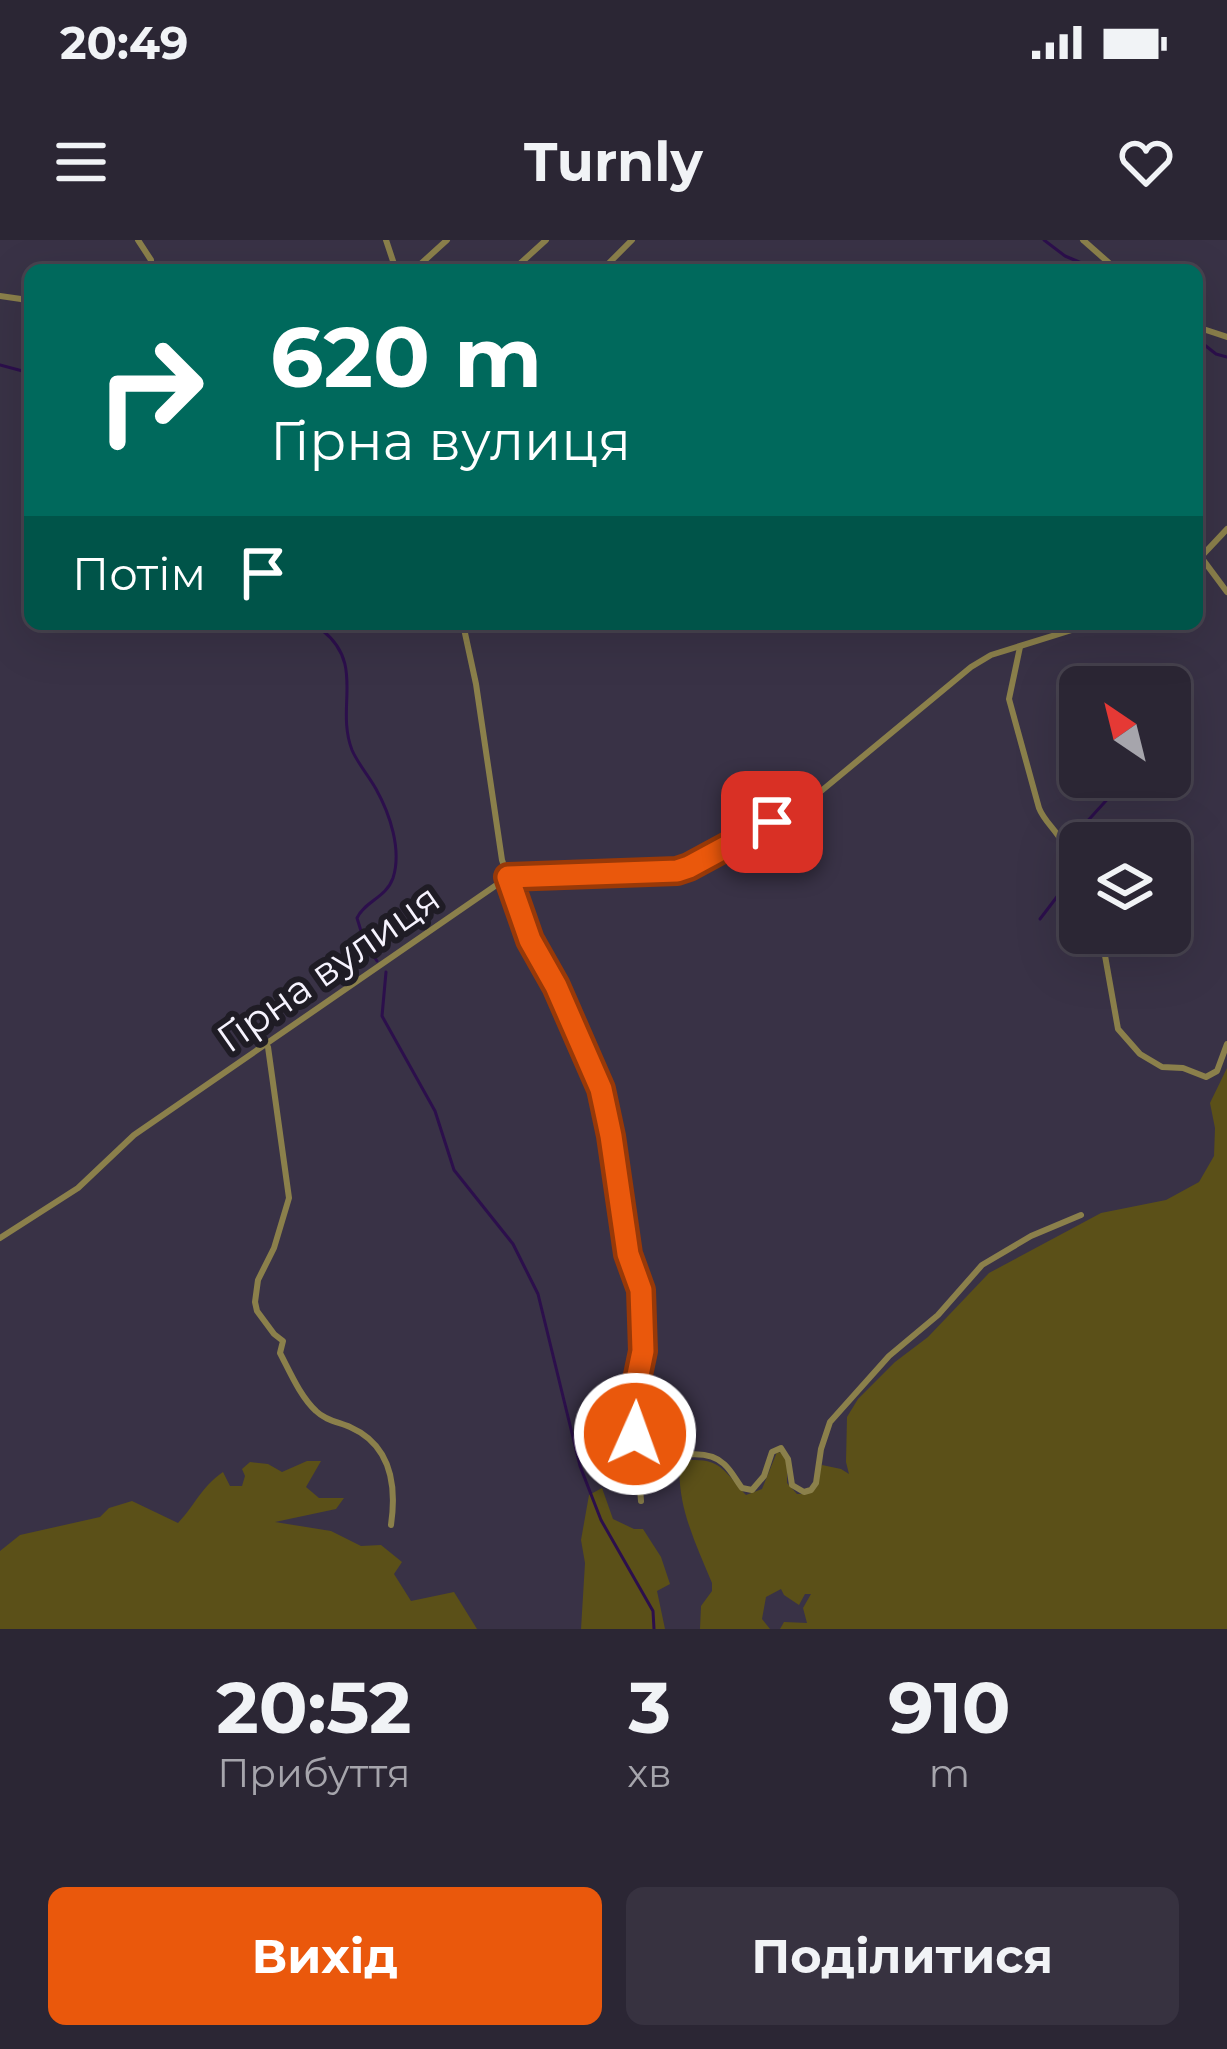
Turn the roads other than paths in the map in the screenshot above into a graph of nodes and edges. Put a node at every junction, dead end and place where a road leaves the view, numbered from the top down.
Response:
1 (447, 240) edge
2 (546, 240) edge
3 (632, 240) edge
4 (1083, 240) edge
5 (421, 264) edge
6 (520, 264) edge
7 (608, 264) edge
8 (1110, 264) edge
9 (1227, 529) edge
10 (1203, 555) edge
11 (1203, 564) edge
12 (1227, 592) edge
13 (464, 630) edge
14 (1072, 630) edge
15 (1020, 646) junction
16 (1059, 837) edge
17 (508, 877) junction
18 (1106, 954) edge
19 (1227, 1044) edge
20 (267, 1045) junction
21 (1081, 1215) dead end
22 (0, 1238) edge
23 (638, 1463) junction
24 (640, 1501) dead end
25 (391, 1525) dead end

1 - 5 street
2 - 6 street
3 - 7 street
4 - 8 street
9 - 10 street
11 - 12 street
13 - 17 street
14 - 15 street
15 - 16 street
15 - 17 street
17 - 20 street, Гірна вулиця
17 - 23 street
18 - 19 street
20 - 22 street, Гірна вулиця
20 - 25 street
21 - 23 street
23 - 24 street

